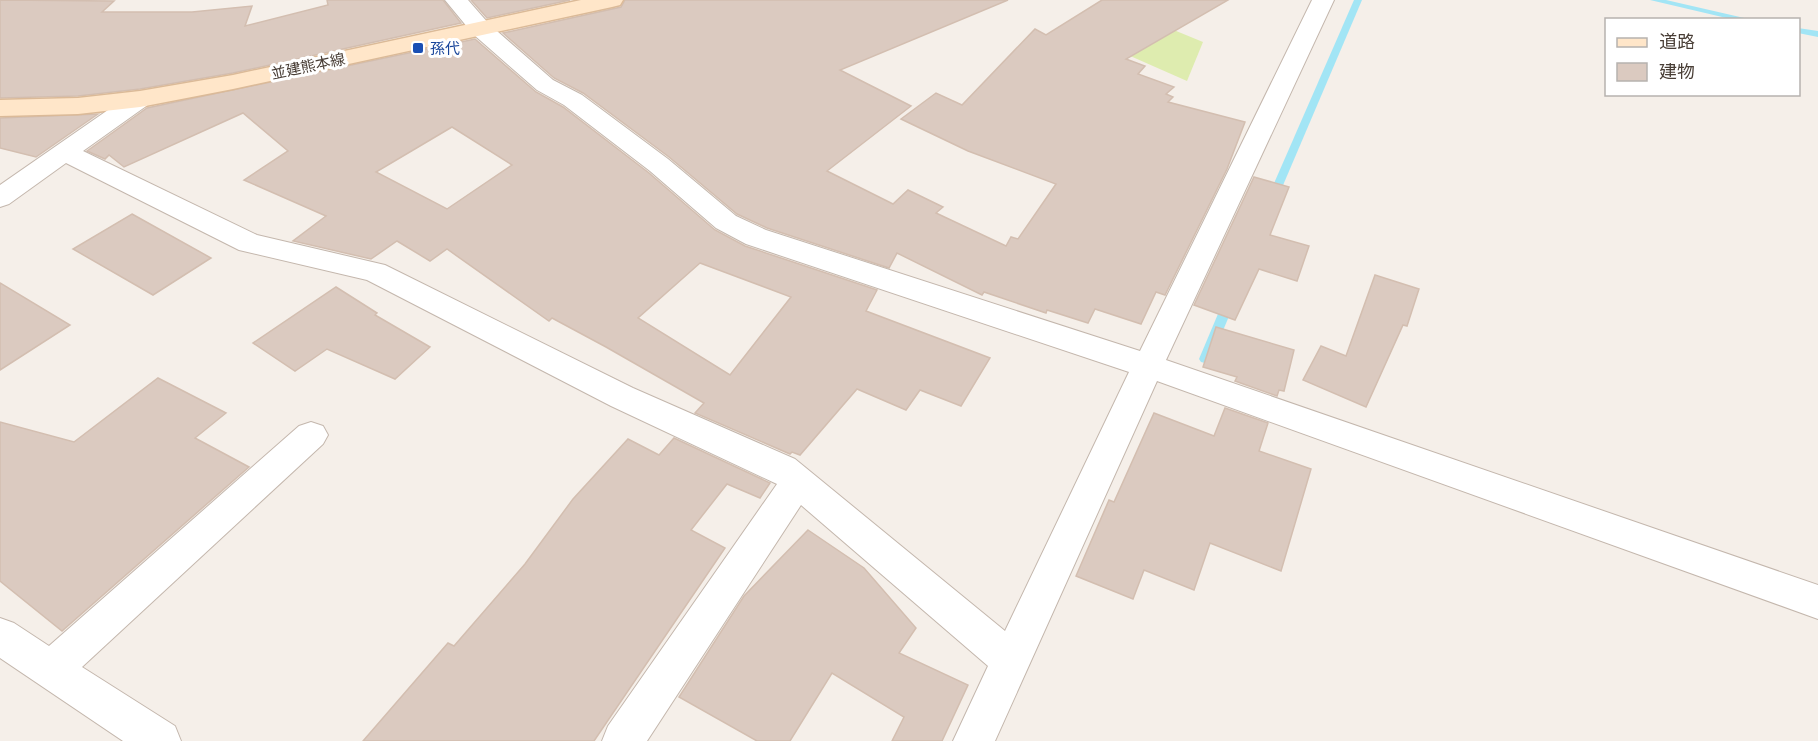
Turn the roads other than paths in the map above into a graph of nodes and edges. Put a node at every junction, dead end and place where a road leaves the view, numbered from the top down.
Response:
1 (456, 0) edge
2 (612, 0) edge
3 (1323, 0) edge
4 (481, 29) junction
5 (140, 99) junction
6 (0, 108) edge
7 (64, 152) junction
8 (0, 198) edge
9 (1148, 366) junction
10 (311, 435) dead end
11 (798, 481) junction
12 (1818, 602) edge
13 (0, 636) edge
14 (1011, 661) junction
15 (51, 670) junction
16 (160, 741) edge
17 (623, 741) edge
18 (974, 741) edge

1 - 4 street
2 - 4 main road, 並建熊本線
3 - 9 street
4 - 5 main road, 並建熊本線
4 - 9 street
5 - 6 main road, 並建熊本線
5 - 7 street
7 - 8 street
7 - 11 street
9 - 12 street
9 - 14 street
10 - 15 street
11 - 14 street
11 - 17 street
13 - 15 street
14 - 18 street
15 - 16 street

